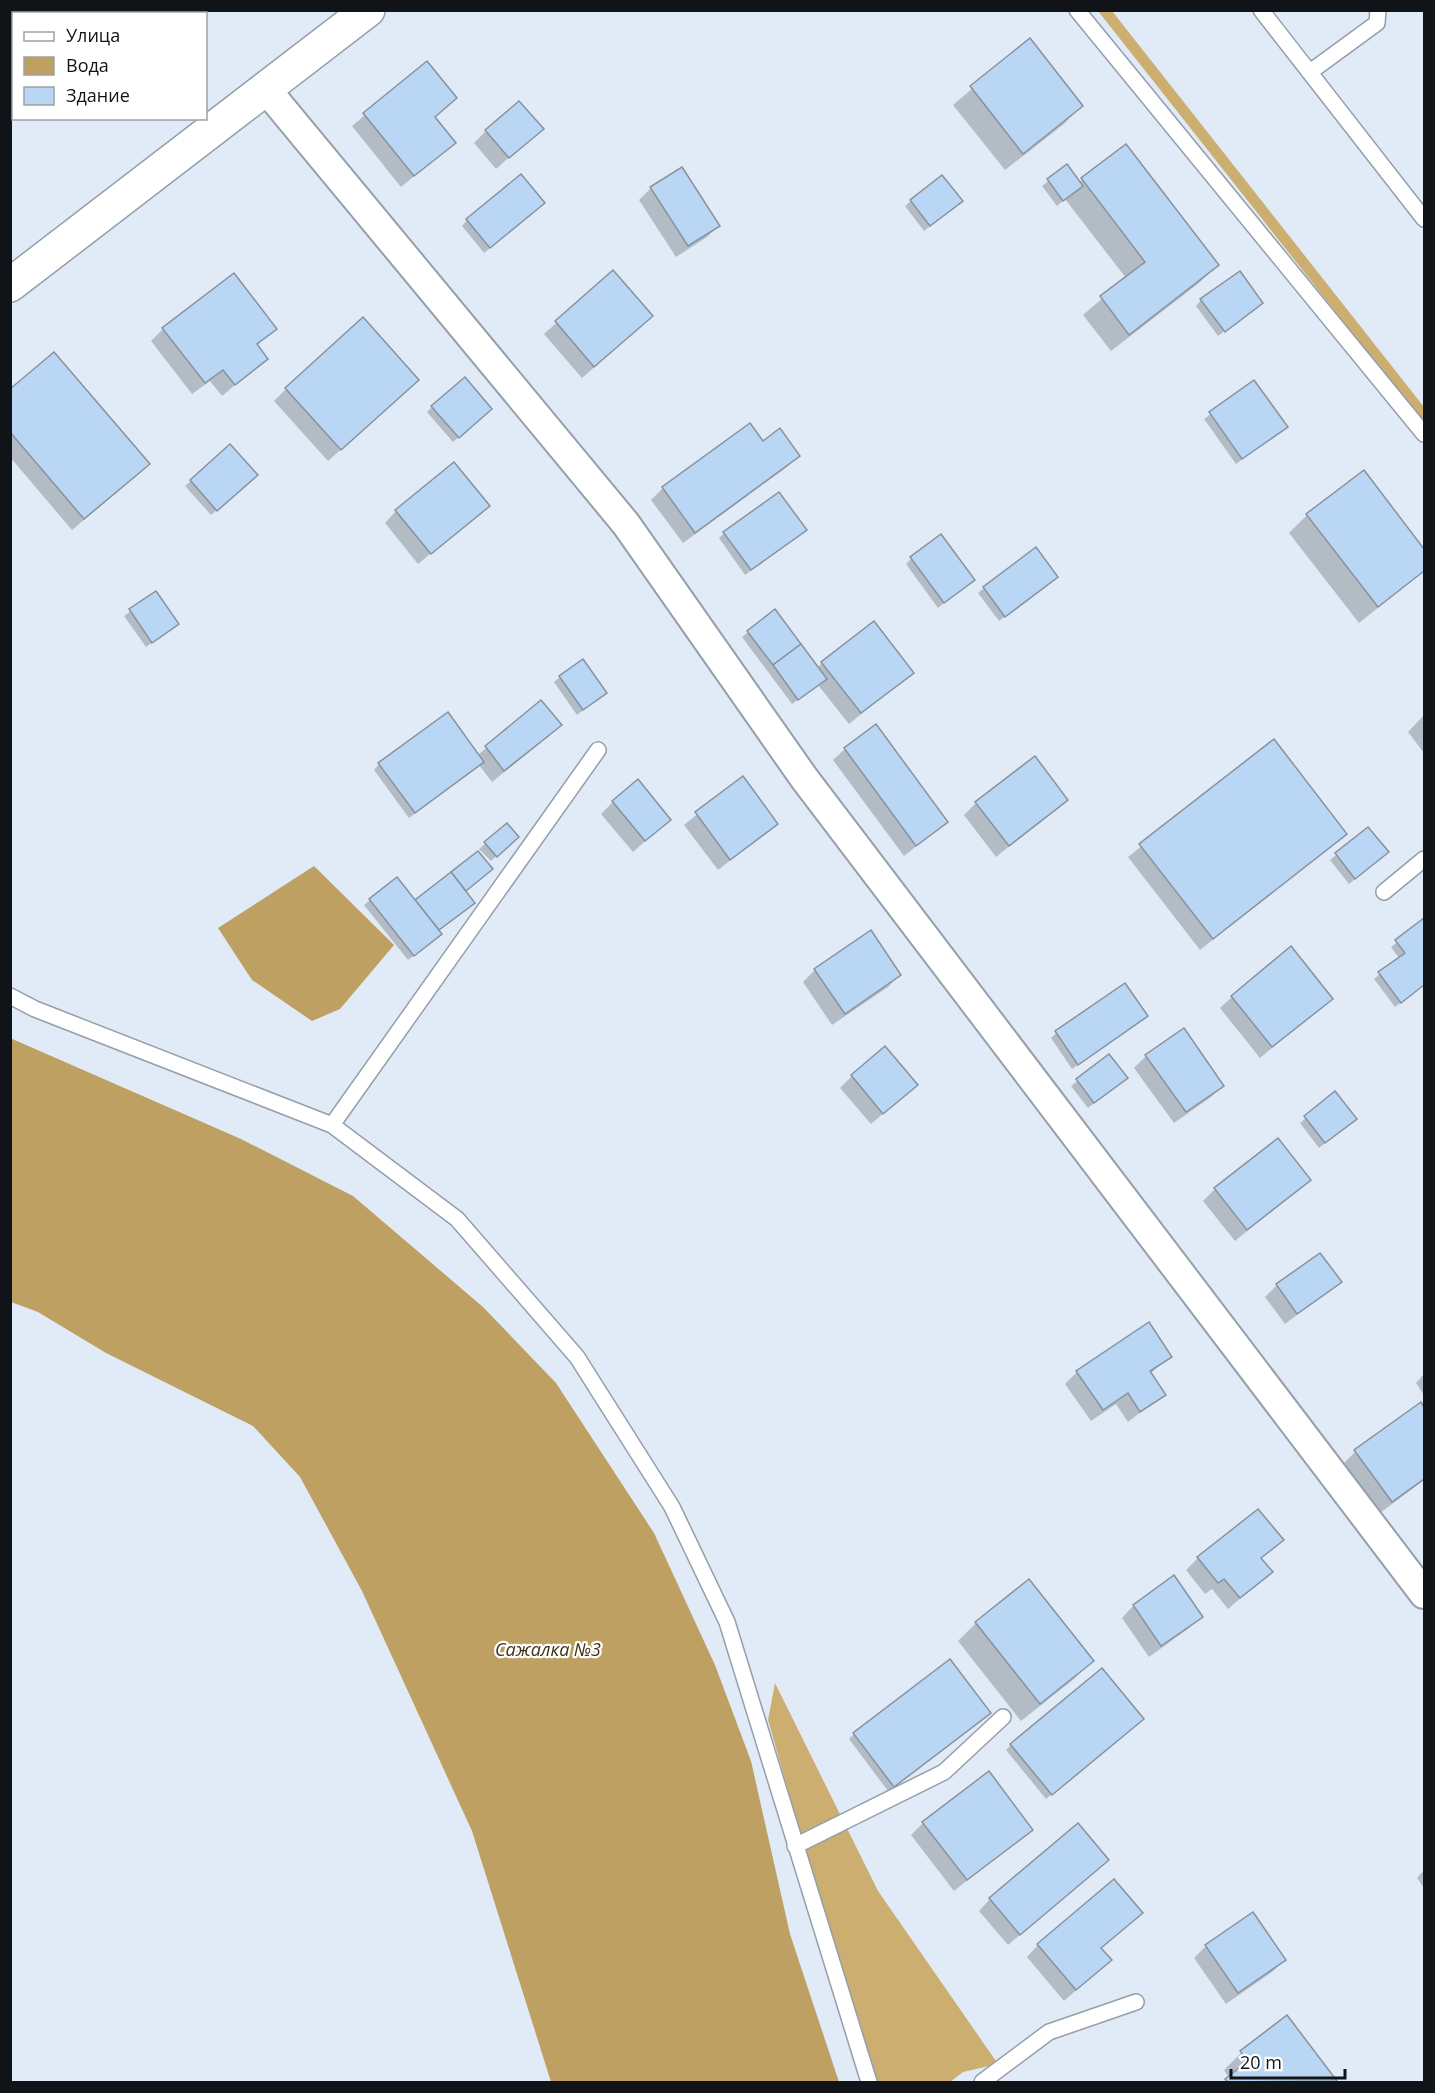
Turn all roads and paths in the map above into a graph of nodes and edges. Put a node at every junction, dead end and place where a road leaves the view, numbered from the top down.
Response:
1 (368, 10) edge
2 (1077, 10) edge
3 (1261, 10) edge
4 (1378, 10) edge
5 (1310, 72) junction
6 (265, 88) junction
7 (1425, 219) edge
8 (10, 285) edge
9 (1425, 434) edge
10 (598, 750) dead end
11 (1425, 859) edge
12 (1384, 892) dead end
13 (10, 996) edge
14 (332, 1125) junction
15 (1425, 1594) edge
16 (1003, 1717) dead end
17 (795, 1846) junction
18 (1136, 2002) dead end
19 (869, 2082) edge
20 (982, 2082) edge

1 - 6 street
2 - 9 lane
3 - 5 lane
4 - 5 lane
5 - 7 lane
6 - 8 street
6 - 15 street
10 - 14 lane
11 - 12 lane
13 - 14 lane
14 - 17 lane
16 - 17 lane
17 - 19 lane
18 - 20 lane

